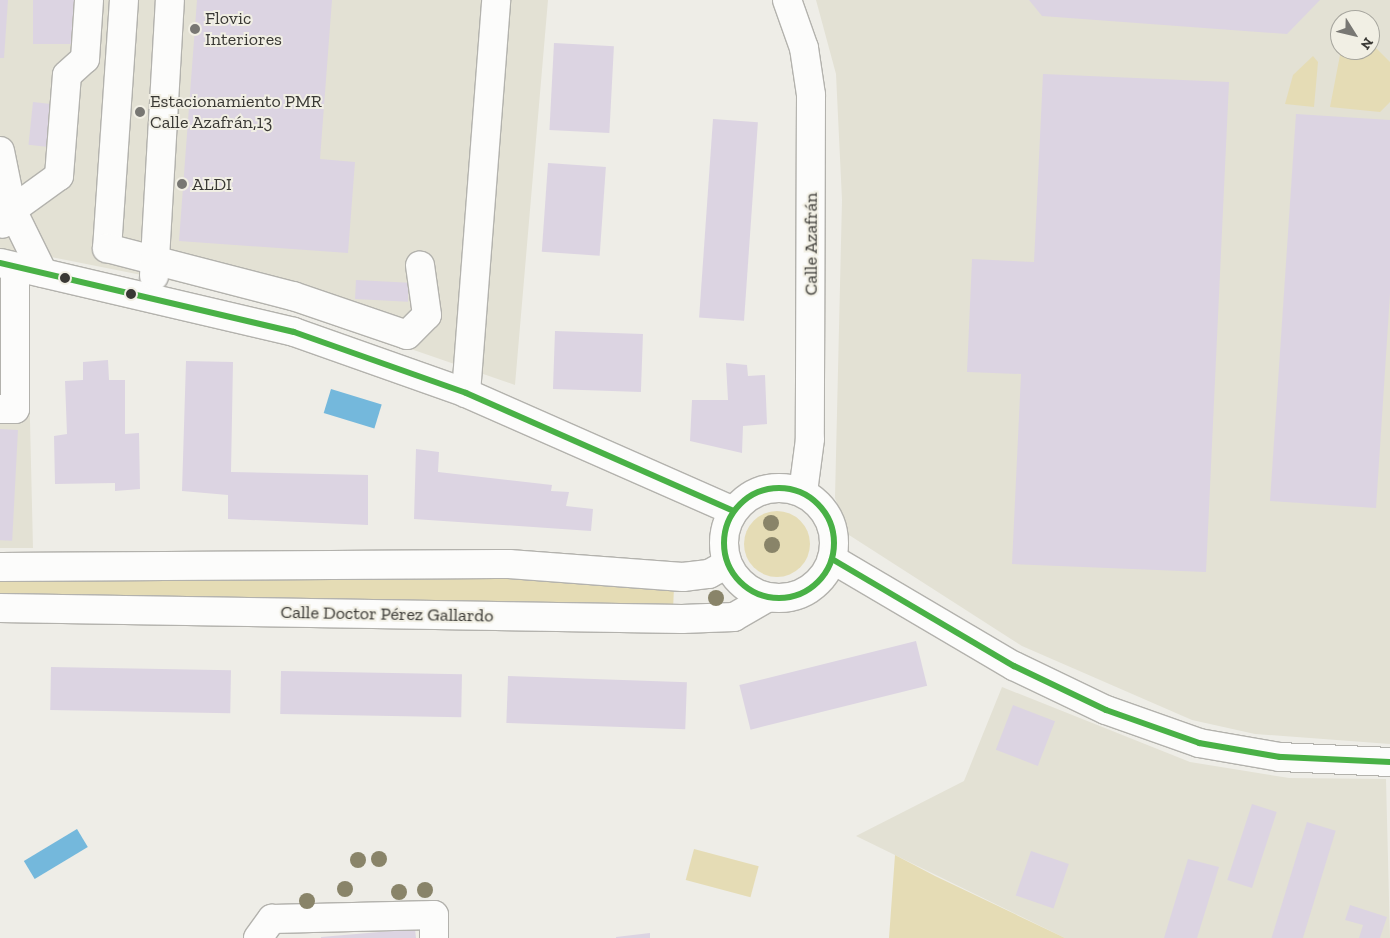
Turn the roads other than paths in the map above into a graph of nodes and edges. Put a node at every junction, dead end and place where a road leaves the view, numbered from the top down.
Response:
1 (89, 0) edge
2 (124, 0) edge
3 (170, 0) edge
4 (496, 0) edge
5 (787, 0) edge
6 (0, 151) edge
7 (6, 218) edge
8 (154, 259) junction
9 (8, 265) edge
10 (420, 265) dead end
11 (43, 273) junction
12 (153, 297) junction
13 (466, 393) junction
14 (0, 409) edge
15 (803, 492) junction
16 (733, 511) junction
17 (832, 559) junction
18 (727, 564) junction
19 (0, 567) edge
20 (768, 598) junction
21 (0, 608) edge
22 (1390, 762) edge
23 (258, 938) edge
24 (434, 938) edge

1 - 7 street
2 - 8 street
3 - 8 street
4 - 13 street
5 - 15 street, Calle Azafrán
6 - 7 street
7 - 11 street
8 - 10 street
8 - 12 street
9 - 11 street
9 - 14 street
11 - 12 street
12 - 13 street
13 - 16 street
15 - 16 street
15 - 17 street
16 - 18 street
17 - 20 street
17 - 22 street
18 - 19 street
18 - 20 street
20 - 21 street, Calle Doctor Pérez Gallardo
23 - 24 street

